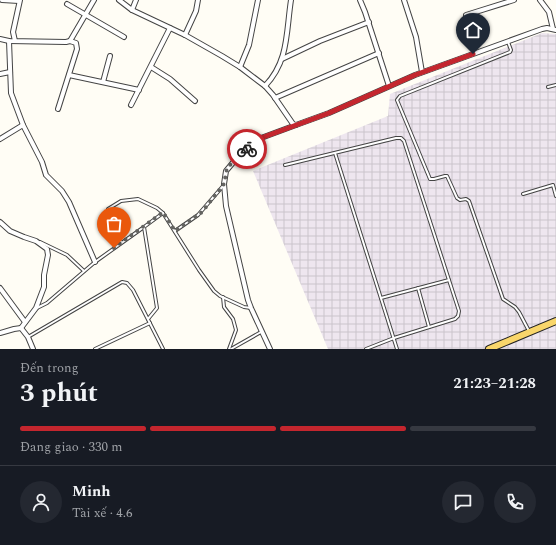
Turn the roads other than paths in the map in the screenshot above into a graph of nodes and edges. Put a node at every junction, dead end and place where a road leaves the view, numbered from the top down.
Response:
1 (2, 0) edge
2 (94, 0) edge
3 (119, 0) edge
4 (136, 0) edge
5 (198, 0) edge
6 (258, 0) edge
7 (291, 0) edge
8 (360, 0) edge
9 (404, 0) edge
10 (514, 0) edge
11 (540, 0) edge
12 (20, 1) edge
13 (67, 4) dead end
14 (132, 10) junction
15 (86, 14) junction
16 (466, 15) dead end
17 (368, 22) junction
18 (170, 28) junction
19 (554, 29) edge
20 (185, 35) junction
21 (124, 37) dead end
22 (0, 39) edge
23 (9, 41) junction
24 (15, 41) junction
25 (70, 41) junction
26 (508, 41) junction
27 (379, 53) junction
28 (110, 56) dead end
29 (282, 59) junction
30 (151, 67) junction
31 (240, 67) junction
32 (10, 72) junction
33 (422, 72) junction
34 (0, 74) edge
35 (69, 75) junction
36 (103, 82) junction
37 (556, 85) edge
38 (265, 86) junction
39 (389, 86) junction
40 (548, 87) dead end
41 (139, 90) junction
42 (275, 98) junction
43 (195, 100) dead end
44 (131, 105) dead end
45 (58, 108) dead end
46 (23, 125) junction
47 (296, 125) junction
48 (0, 139) edge
49 (335, 153) junction
50 (285, 165) dead end
51 (224, 184) junction
52 (556, 184) edge
53 (553, 185) junction
54 (523, 194) dead end
55 (556, 196) edge
56 (163, 212) junction
57 (0, 222) edge
58 (144, 227) junction
59 (175, 231) junction
60 (36, 241) junction
61 (121, 242) junction
62 (95, 262) junction
63 (84, 271) junction
64 (449, 280) junction
65 (0, 288) edge
66 (418, 288) junction
67 (223, 297) junction
68 (381, 298) junction
69 (36, 308) junction
70 (251, 308) junction
71 (148, 319) junction
72 (556, 321) edge
73 (25, 322) junction
74 (150, 323) junction
75 (429, 327) junction
76 (20, 328) junction
77 (262, 332) junction
78 (529, 332) junction
79 (0, 333) edge
80 (28, 336) junction
81 (394, 338) junction
82 (34, 349) edge
83 (95, 349) edge
84 (163, 349) edge
85 (230, 349) edge
86 (270, 349) edge
87 (366, 349) edge
88 (397, 349) edge
89 (489, 349) edge

1 - 12 street
2 - 15 street
3 - 14 street
4 - 14 street
5 - 20 street
6 - 31 street
7 - 29 street
8 - 17 street
9 - 33 street
10 - 16 street
11 - 19 street
12 - 24 street
13 - 15 street
14 - 18 street
15 - 21 street
15 - 25 street
17 - 27 street
17 - 29 street
18 - 20 street
18 - 30 street
19 - 26 street
20 - 31 street
22 - 23 street
23 - 24 street
23 - 32 street
24 - 25 street
25 - 35 street
26 - 33 street
26 - 78 lane
27 - 39 street
27 - 42 street
28 - 36 street
29 - 38 street
30 - 41 street
30 - 43 street
31 - 38 street
32 - 34 street
32 - 46 street
33 - 39 street
35 - 36 street
35 - 45 street
36 - 41 street
37 - 40 lane
38 - 42 street
39 - 47 street
41 - 44 street
42 - 47 street
46 - 48 street
46 - 62 street
47 - 51 street
49 - 50 lane
49 - 64 lane
49 - 68 lane
51 - 59 lane
51 - 70 street
52 - 53 lane
53 - 54 lane
53 - 55 lane
56 - 58 lane
56 - 59 lane
56 - 61 lane
57 - 60 street
58 - 61 lane
58 - 71 lane
59 - 67 lane
60 - 63 lane
60 - 69 street
61 - 62 lane
62 - 63 lane
63 - 69 lane
64 - 66 lane
64 - 75 lane
65 - 73 street
66 - 68 lane
66 - 75 lane
67 - 70 lane
67 - 85 lane
68 - 81 lane
69 - 73 street
70 - 77 street
71 - 74 lane
71 - 80 lane
72 - 78 main road
73 - 76 street
74 - 83 lane
74 - 84 lane
75 - 81 lane
76 - 79 street
76 - 80 street
77 - 85 lane
77 - 86 street
78 - 89 main road
80 - 82 street
81 - 87 lane
81 - 88 lane

